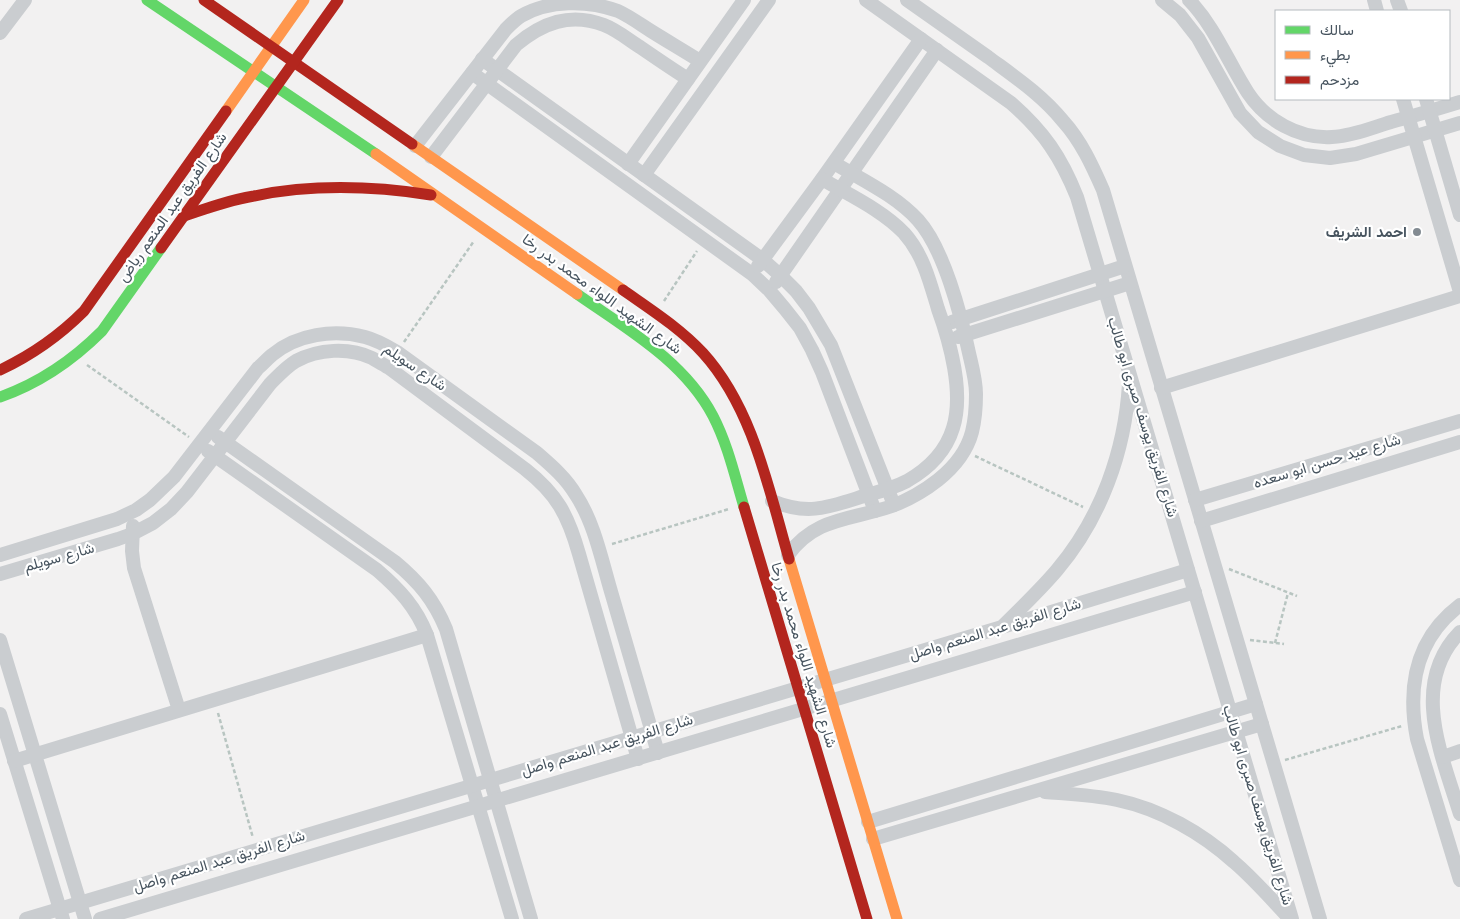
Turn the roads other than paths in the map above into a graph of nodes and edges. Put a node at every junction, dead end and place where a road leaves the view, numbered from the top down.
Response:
1 (25, 0) edge
2 (147, 0) edge
3 (204, 0) edge
4 (304, 0) edge
5 (338, 0) edge
6 (744, 0) edge
7 (770, 0) edge
8 (866, 0) edge
9 (907, 0) edge
10 (1162, 0) edge
11 (1189, 0) edge
12 (1180, 15) junction
13 (0, 33) edge
14 (921, 39) junction
15 (272, 46) junction
16 (937, 50) junction
17 (482, 59) junction
18 (294, 62) junction
19 (700, 62) junction
20 (497, 70) junction
21 (254, 71) junction
22 (472, 73) junction
23 (688, 79) junction
24 (487, 84) junction
25 (276, 86) junction
26 (1402, 100) edge
27 (1460, 102) edge
28 (1427, 105) edge
29 (1408, 117) junction
30 (1460, 123) edge
31 (1435, 131) junction
32 (1414, 137) junction
33 (415, 146) junction
34 (431, 157) junction
35 (834, 163) junction
36 (628, 164) junction
37 (852, 174) junction
38 (644, 175) junction
39 (822, 180) junction
40 (840, 190) junction
41 (439, 197) junction
42 (905, 207) junction
43 (1459, 209) edge
44 (184, 216) junction
45 (891, 221) junction
46 (940, 258) junction
47 (762, 260) junction
48 (923, 264) junction
49 (1125, 266) junction
50 (752, 274) junction
51 (1100, 274) junction
52 (781, 276) junction
53 (1130, 283) junction
54 (769, 290) junction
55 (1105, 291) junction
56 (1460, 292) edge
57 (1460, 296) edge
58 (961, 319) junction
59 (944, 325) junction
60 (965, 335) junction
61 (948, 340) junction
62 (0, 370) edge
63 (1130, 374) junction
64 (1161, 388) junction
65 (0, 397) edge
66 (1460, 421) edge
67 (209, 431) junction
68 (225, 442) junction
69 (1460, 442) edge
70 (199, 445) junction
71 (215, 456) junction
72 (887, 489) junction
73 (869, 495) junction
74 (1195, 500) junction
75 (772, 501) junction
76 (894, 505) junction
77 (136, 510) junction
78 (875, 511) junction
79 (1201, 521) junction
80 (132, 534) junction
81 (0, 555) edge
82 (788, 555) junction
83 (1188, 570) junction
84 (0, 574) edge
85 (1195, 592) junction
86 (1460, 605) edge
87 (1002, 627) junction
88 (1460, 632) edge
89 (427, 635) junction
90 (0, 640) edge
91 (826, 680) junction
92 (798, 688) junction
93 (832, 701) junction
94 (1256, 704) junction
95 (804, 709) junction
96 (179, 710) junction
97 (1230, 712) junction
98 (0, 714) edge
99 (1262, 724) junction
100 (652, 732) junction
101 (1236, 732) junction
102 (632, 738) junction
103 (1460, 751) edge
104 (658, 753) junction
105 (35, 754) junction
106 (1443, 756) junction
107 (638, 758) junction
108 (14, 761) junction
109 (490, 780) junction
110 (472, 785) junction
111 (1034, 791) junction
112 (496, 801) junction
113 (479, 806) junction
114 (1460, 814) edge
115 (1460, 819) edge
116 (868, 822) junction
117 (1443, 824) junction
118 (873, 839) junction
119 (1455, 845) edge
120 (1460, 880) edge
121 (80, 903) junction
122 (61, 914) edge
123 (26, 919) edge
124 (85, 919) edge
125 (100, 919) edge
126 (512, 919) edge
127 (531, 919) edge
128 (867, 919) edge
129 (897, 919) edge
130 (1291, 919) edge
131 (1320, 919) edge

1 - 13 street
2 - 21 street, شارع الشهيد اللواء محمد بدر رخا
3 - 15 street, شارع الشهيد اللواء محمد بدر رخا
4 - 15 street, شارع الفريق عبد المنعم رياض
5 - 18 street, شارع الفريق عبد المنعم رياض
6 - 19 street
7 - 38 street
8 - 14 street, شارع الفريق يوسف صبرى ابو طالب
9 - 49 street, شارع الفريق يوسف صبرى ابو طالب
10 - 12 street
11 - 12 street
11 - 29 street
12 - 32 street
14 - 16 street, شارع الفريق يوسف صبرى ابو طالب
14 - 35 street
15 - 18 street, شارع الشهيد اللواء محمد بدر رخا
15 - 21 street, شارع الفريق عبد المنعم رياض
16 - 37 street
16 - 51 street, شارع الفريق يوسف صبرى ابو طالب
17 - 19 street
17 - 20 street
17 - 22 street
18 - 25 street, شارع الفريق عبد المنعم رياض
18 - 33 street, شارع الشهيد اللواء محمد بدر رخا
19 - 23 street
20 - 23 street
20 - 24 street
20 - 36 street
21 - 25 street, شارع الشهيد اللواء محمد بدر رخا
21 - 62 street, شارع الفريق عبد المنعم رياض
22 - 24 street
22 - 33 street
23 - 36 street
24 - 34 street
24 - 50 street
25 - 41 street, شارع الشهيد اللواء محمد بدر رخا
25 - 44 street, شارع الفريق عبد المنعم رياض
26 - 29 street
27 - 28 street
28 - 29 street
28 - 31 street
29 - 32 street
30 - 31 street
31 - 32 street
31 - 43 street
32 - 56 street
33 - 34 street, شارع الشهيد اللواء محمد بدر رخا
34 - 75 street, شارع الشهيد اللواء محمد بدر رخا
35 - 37 street
35 - 39 street
36 - 38 street
37 - 40 street
37 - 42 street
38 - 47 street
39 - 40 street
39 - 47 street
40 - 45 street
40 - 52 street
41 - 44 street
41 - 92 street, شارع الشهيد اللواء محمد بدر رخا
42 - 45 street
42 - 46 street
44 - 65 street, شارع الفريق عبد المنعم رياض
45 - 48 street
46 - 48 street
46 - 58 street
47 - 50 street
47 - 52 street
48 - 59 street
49 - 51 street
49 - 53 street, شارع الفريق يوسف صبرى ابو طالب
50 - 54 street
51 - 55 street, شارع الفريق يوسف صبرى ابو طالب
51 - 58 street
52 - 54 street
52 - 72 street
53 - 55 street
53 - 64 street, شارع الفريق يوسف صبرى ابو طالب
54 - 73 street
55 - 60 street
55 - 63 street, شارع الفريق يوسف صبرى ابو طالب
57 - 64 street
58 - 59 street
58 - 60 street
59 - 61 street
60 - 61 street
60 - 76 street
61 - 72 street
63 - 83 street, شارع الفريق يوسف صبرى ابو طالب
63 - 87 street
64 - 74 street, شارع الفريق يوسف صبرى ابو طالب
66 - 74 street, شارع عيد حسن ابو سعده
67 - 68 street
67 - 70 street, شارع سويلم
67 - 100 street, شارع سويلم
68 - 71 street, شارع سويلم
68 - 102 street, شارع سويلم
68 - 109 street
69 - 79 street, شارع عيد حسن ابو سعده
70 - 71 street
70 - 77 street, شارع سويلم
71 - 80 street, شارع سويلم
71 - 89 street
72 - 73 street
72 - 76 street
73 - 75 street
73 - 78 street
74 - 79 street, شارع الفريق يوسف صبرى ابو طالب
75 - 82 street, شارع الشهيد اللواء محمد بدر رخا
76 - 78 street
77 - 80 street
77 - 81 street, شارع سويلم
78 - 82 street
79 - 94 street, شارع الفريق يوسف صبرى ابو طالب
80 - 84 street, شارع سويلم
80 - 96 street
82 - 91 street, شارع الشهيد اللواء محمد بدر رخا
83 - 85 street, شارع الفريق يوسف صبرى ابو طالب
83 - 87 street, شارع الفريق عبد المنعم واصل
85 - 93 street, شارع الفريق عبد المنعم واصل
85 - 97 street, شارع الفريق يوسف صبرى ابو طالب
86 - 117 street
87 - 91 street, شارع الفريق عبد المنعم واصل
88 - 106 street
89 - 96 street
89 - 110 street
90 - 105 street
91 - 92 street, شارع الفريق عبد المنعم واصل
91 - 93 street, شارع الشهيد اللواء محمد بدر رخا
92 - 95 street, شارع الشهيد اللواء محمد بدر رخا
92 - 100 street, شارع الفريق عبد المنعم واصل
93 - 95 street, شارع الفريق عبد المنعم واصل
93 - 116 street, شارع الشهيد اللواء محمد بدر رخا
94 - 97 street
94 - 99 street, شارع الفريق يوسف صبرى ابو طالب
95 - 104 street, شارع الفريق عبد المنعم واصل
95 - 128 street, شارع الشهيد اللواء محمد بدر رخا
96 - 105 street
97 - 101 street, شارع الفريق يوسف صبرى ابو طالب
97 - 116 street
98 - 108 street
99 - 101 street
99 - 131 street, شارع الفريق يوسف صبرى ابو طالب
100 - 102 street, شارع الفريق عبد المنعم واصل
100 - 104 street, شارع سويلم
101 - 111 street
101 - 130 street, شارع الفريق يوسف صبرى ابو طالب
102 - 107 street, شارع سويلم
102 - 109 street, شارع الفريق عبد المنعم واصل
103 - 106 street
104 - 107 street, شارع الفريق عبد المنعم واصل
105 - 108 street
105 - 121 street
106 - 114 street
107 - 112 street, شارع الفريق عبد المنعم واصل
108 - 122 street
109 - 110 street, شارع الفريق عبد المنعم واصل
109 - 112 street
110 - 113 street
110 - 121 street, شارع الفريق عبد المنعم واصل
111 - 118 street
111 - 130 street
112 - 113 street, شارع الفريق عبد المنعم واصل
112 - 127 street
113 - 125 street, شارع الفريق عبد المنعم واصل
113 - 126 street
115 - 117 street
116 - 118 street, شارع الشهيد اللواء محمد بدر رخا
117 - 119 street
118 - 129 street, شارع الشهيد اللواء محمد بدر رخا
119 - 120 street
121 - 122 street, شارع الفريق عبد المنعم واصل
121 - 124 street
122 - 123 street, شارع الفريق عبد المنعم واصل

